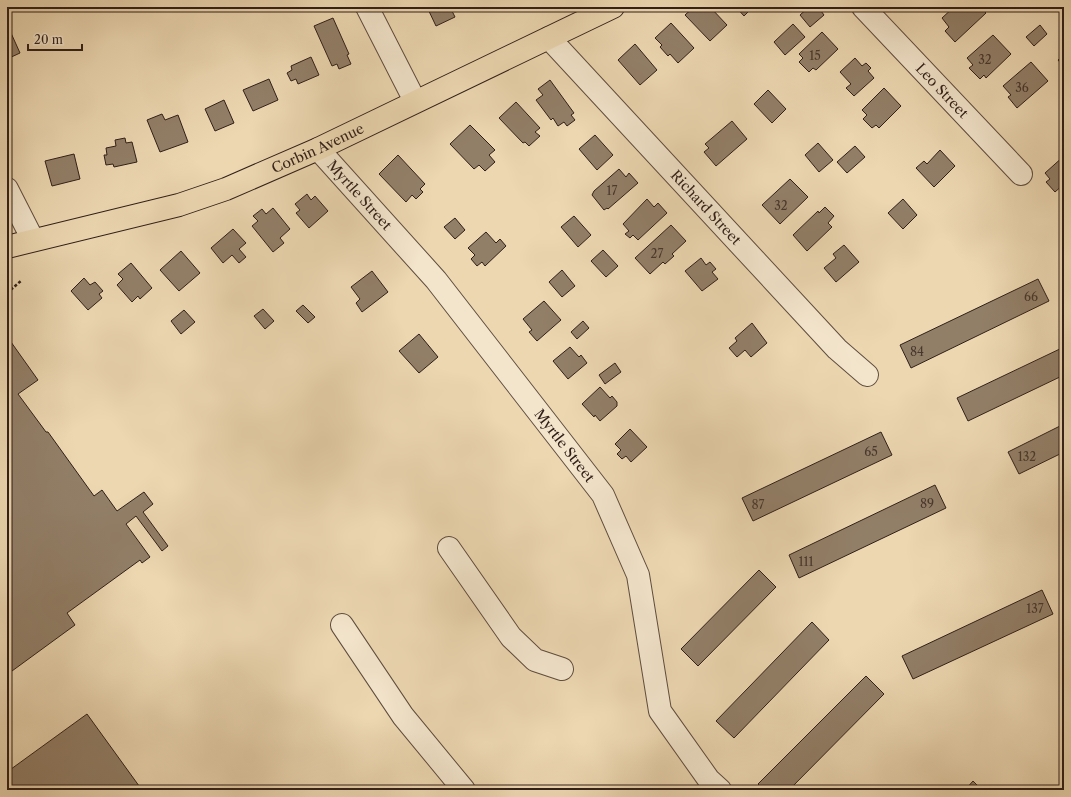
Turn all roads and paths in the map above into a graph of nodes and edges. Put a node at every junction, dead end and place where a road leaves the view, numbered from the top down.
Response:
1 (367, 7) edge
2 (613, 7) edge
3 (863, 7) edge
4 (549, 38) junction
5 (415, 101) junction
6 (318, 149) junction
7 (1021, 174) dead end
8 (7, 189) edge
9 (32, 240) junction
10 (7, 247) edge
11 (22, 280) dead end
12 (7, 293) edge
13 (866, 375) dead end
14 (449, 548) dead end
15 (342, 625) dead end
16 (562, 668) dead end
17 (716, 789) edge
18 (464, 790) edge

1 - 5 street
2 - 4 main road, Corbin Avenue
3 - 7 street, Leo Street
4 - 5 main road, Corbin Avenue
4 - 13 street, Richard Street
5 - 6 main road, Corbin Avenue
6 - 9 main road, Corbin Avenue
6 - 17 street, Myrtle Street
8 - 9 street
9 - 10 main road, Corbin Avenue
11 - 12 path
14 - 16 street
15 - 18 street

